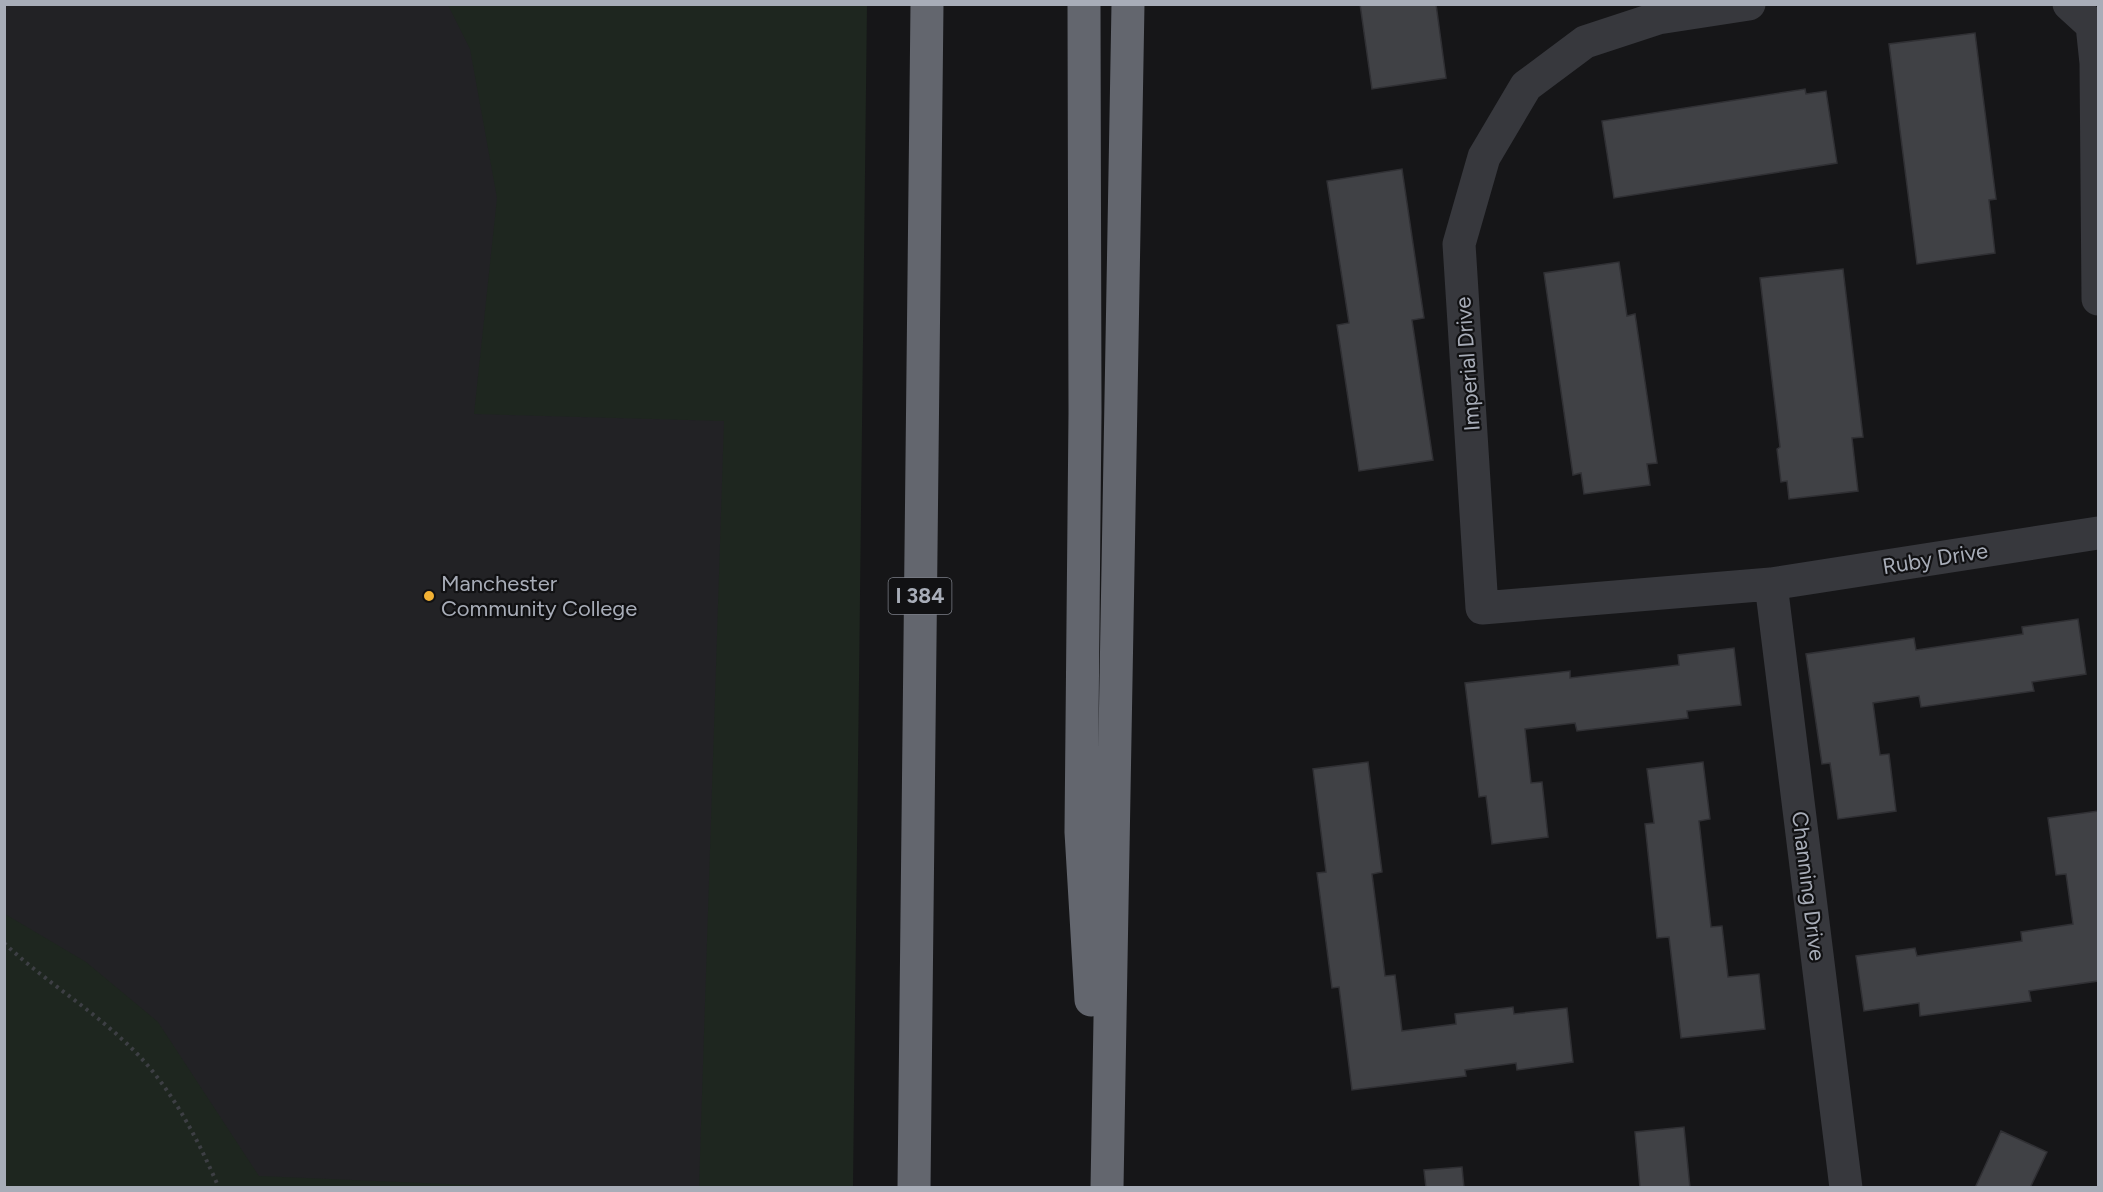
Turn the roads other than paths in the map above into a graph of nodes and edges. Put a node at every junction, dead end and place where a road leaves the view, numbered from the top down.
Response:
1 (927, 4) edge
2 (1084, 4) edge
3 (1128, 4) edge
4 (1749, 4) edge
5 (2087, 18) edge
6 (2097, 63) edge
7 (2098, 299) edge
8 (2098, 532) edge
9 (1771, 584) junction
10 (1107, 1186) edge
11 (914, 1188) edge
12 (1846, 1188) edge

1 - 11 highway, I 384
2 - 10 highway
3 - 10 highway
4 - 9 street, Imperial Drive
5 - 6 street
6 - 7 street
8 - 9 street, Ruby Drive
9 - 12 street, Channing Drive

